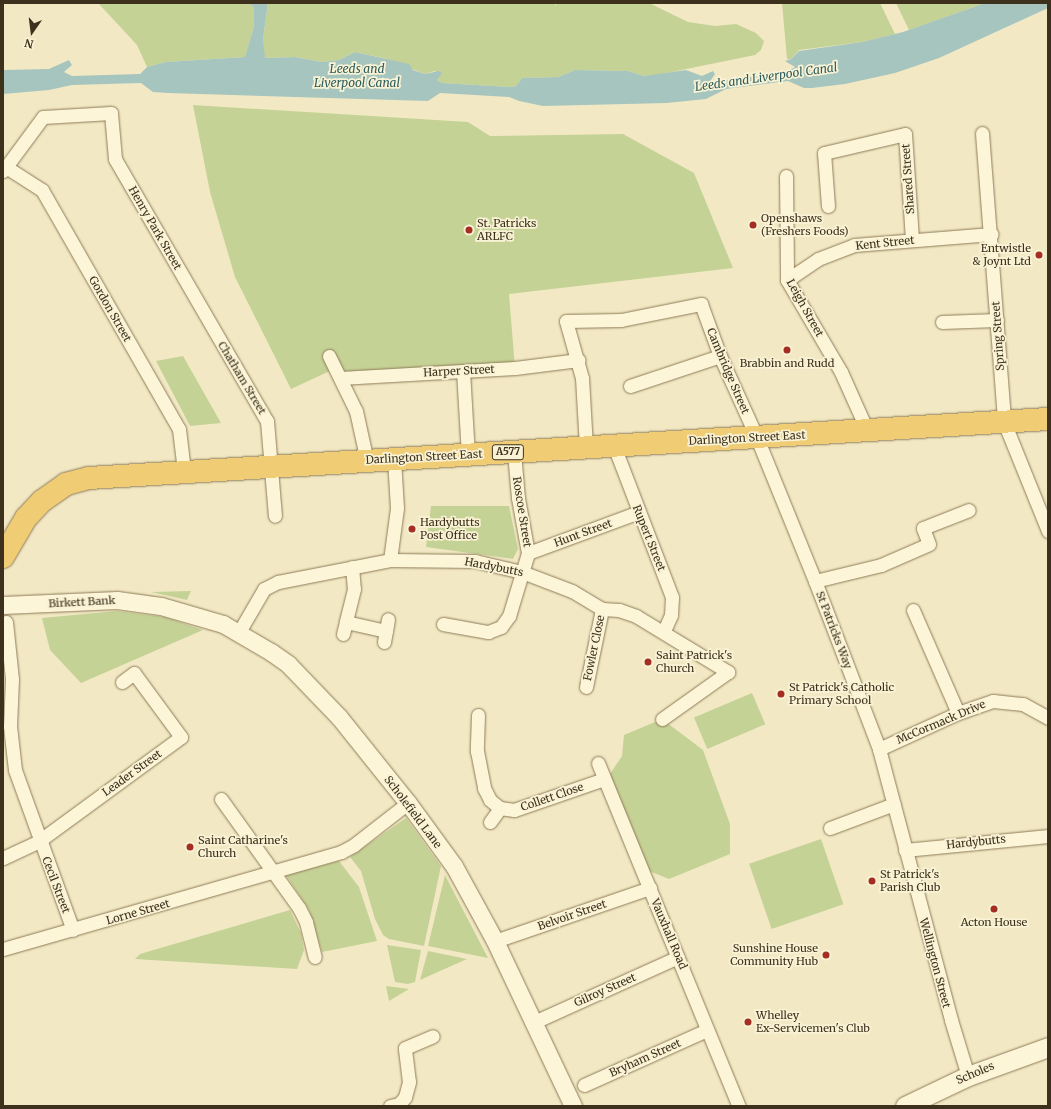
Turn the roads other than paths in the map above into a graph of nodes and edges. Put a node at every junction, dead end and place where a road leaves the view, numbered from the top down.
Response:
1 (982, 133) dead end
2 (4, 169) edge
3 (786, 176) dead end
4 (828, 206) dead end
5 (992, 234) junction
6 (912, 240) junction
7 (787, 280) junction
8 (997, 320) junction
9 (942, 322) dead end
10 (218, 338) joint
11 (329, 356) dead end
12 (720, 356) junction
13 (578, 360) junction
14 (463, 371) junction
15 (340, 378) junction
16 (630, 386) dead end
17 (1048, 419) edge
18 (1004, 422) junction
19 (867, 430) junction
20 (757, 438) junction
21 (614, 446) junction
22 (586, 447) junction
23 (514, 452) junction
24 (468, 455) junction
25 (394, 459) junction
26 (367, 461) junction
27 (272, 466) junction
28 (184, 471) junction
29 (969, 510) dead end
30 (638, 512) junction
31 (274, 516) dead end
32 (1048, 531) edge
33 (528, 553) junction
34 (3, 557) edge
35 (390, 560) junction
36 (352, 567) junction
37 (522, 572) junction
38 (816, 581) junction
39 (3, 605) edge
40 (161, 606) joint
41 (602, 609) junction
42 (913, 610) dead end
43 (6, 622) dead end
44 (444, 624) dead end
45 (664, 630) junction
46 (386, 631) dead end
47 (239, 632) junction
48 (6, 646) edge
49 (122, 682) dead end
50 (586, 687) dead end
51 (958, 713) junction
52 (478, 715) dead end
53 (1048, 718) edge
54 (662, 719) dead end
55 (879, 749) junction
56 (598, 763) dead end
57 (604, 779) junction
58 (221, 799) dead end
59 (408, 803) junction
60 (894, 804) junction
61 (500, 808) junction
62 (490, 822) dead end
63 (830, 828) dead end
64 (1048, 836) edge
65 (39, 841) junction
66 (905, 850) junction
67 (3, 858) edge
68 (272, 873) junction
69 (650, 888) junction
70 (73, 930) junction
71 (495, 941) junction
72 (3, 949) edge
73 (314, 957) dead end
74 (678, 957) junction
75 (532, 1023) junction
76 (707, 1030) junction
77 (433, 1036) dead end
78 (1048, 1046) edge
79 (968, 1076) junction
80 (584, 1085) dead end
81 (736, 1105) edge
82 (390, 1106) edge
83 (573, 1106) edge
84 (904, 1106) edge

1 - 5 street, Spring Street
2 - 10 street, Henry Park Street
2 - 28 street, Gordon Street
3 - 7 street, Leigh Street
4 - 6 street, Shared Street
5 - 6 street, Kent Street
5 - 8 street, Spring Street
6 - 7 street, Kent Street
7 - 19 street, Leigh Street
8 - 9 street
8 - 18 street, Spring Street
10 - 27 street, Chatham Street
11 - 15 street
12 - 13 street, Cambridge Street
12 - 16 street
12 - 20 street, Cambridge Street
13 - 14 street, Harper Street
13 - 22 street
14 - 15 street, Harper Street
14 - 24 street
15 - 26 street
17 - 18 highway, Darlington Street East / A577
18 - 19 highway, Darlington Street East / A577
18 - 32 street, Spring Street
19 - 20 highway, Darlington Street East / A577
20 - 21 highway, Darlington Street East / A577
20 - 38 street, St Patricks Way
21 - 22 highway, Darlington Street East / A577
21 - 30 street, Rupert Street
22 - 23 highway, Darlington Street East / A577
23 - 24 highway, Darlington Street East / A577
23 - 33 street, Roscoe Street
24 - 25 highway, Darlington Street East / A577
25 - 26 highway, Darlington Street East / A577
25 - 35 street
26 - 27 highway, Darlington Street East / A577
27 - 28 highway, Darlington Street East / A577
27 - 31 street, Chatham Street
28 - 34 highway, Darlington Street East / A577
29 - 38 street
30 - 33 street, Hunt Street
30 - 45 street, Rupert Street
33 - 37 street, Roscoe Street
35 - 36 street, Hardybutts
35 - 37 street, Hardybutts
36 - 46 street
36 - 47 street, Hardybutts
37 - 41 street, Hardybutts
37 - 44 street, Roscoe Street
38 - 55 street, St Patricks Way
39 - 40 street, Birkett Bank
40 - 47 street, Scholefield Lane
41 - 45 street, Hardybutts
41 - 50 street, Fowler Close
42 - 51 street
43 - 48 street, Cecil Street
45 - 54 street, Hardybutts
47 - 59 street, Scholefield Lane
48 - 65 street, Cecil Street
49 - 65 street, Leader Street
51 - 53 street, McCormack Drive
51 - 55 street, McCormack Drive
52 - 61 street
55 - 60 street, St Patricks Way
56 - 57 street, Vauxhall Road
57 - 61 street, Collett Close
57 - 69 street, Vauxhall Road
58 - 68 street
59 - 68 street, Lorne Street
59 - 71 street, Scholefield Lane
60 - 63 street
60 - 66 street, St Patricks Way
61 - 62 street
64 - 66 street, Hardybutts
65 - 67 street, Leader Street
65 - 70 street, Cecil Street
66 - 79 street, Wellington Street
68 - 70 street, Lorne Street
68 - 73 street
69 - 71 street, Belvoir Street
69 - 74 street, Vauxhall Road
70 - 72 street, Lorne Street
71 - 75 street, Scholefield Lane
74 - 75 street, Gilroy Street
74 - 76 street, Vauxhall Road
75 - 83 street, Scholefield Lane
76 - 80 street, Bryham Street
76 - 81 street, Vauxhall Road
77 - 82 street
78 - 79 main road, Scholes
79 - 84 main road, Scholes

